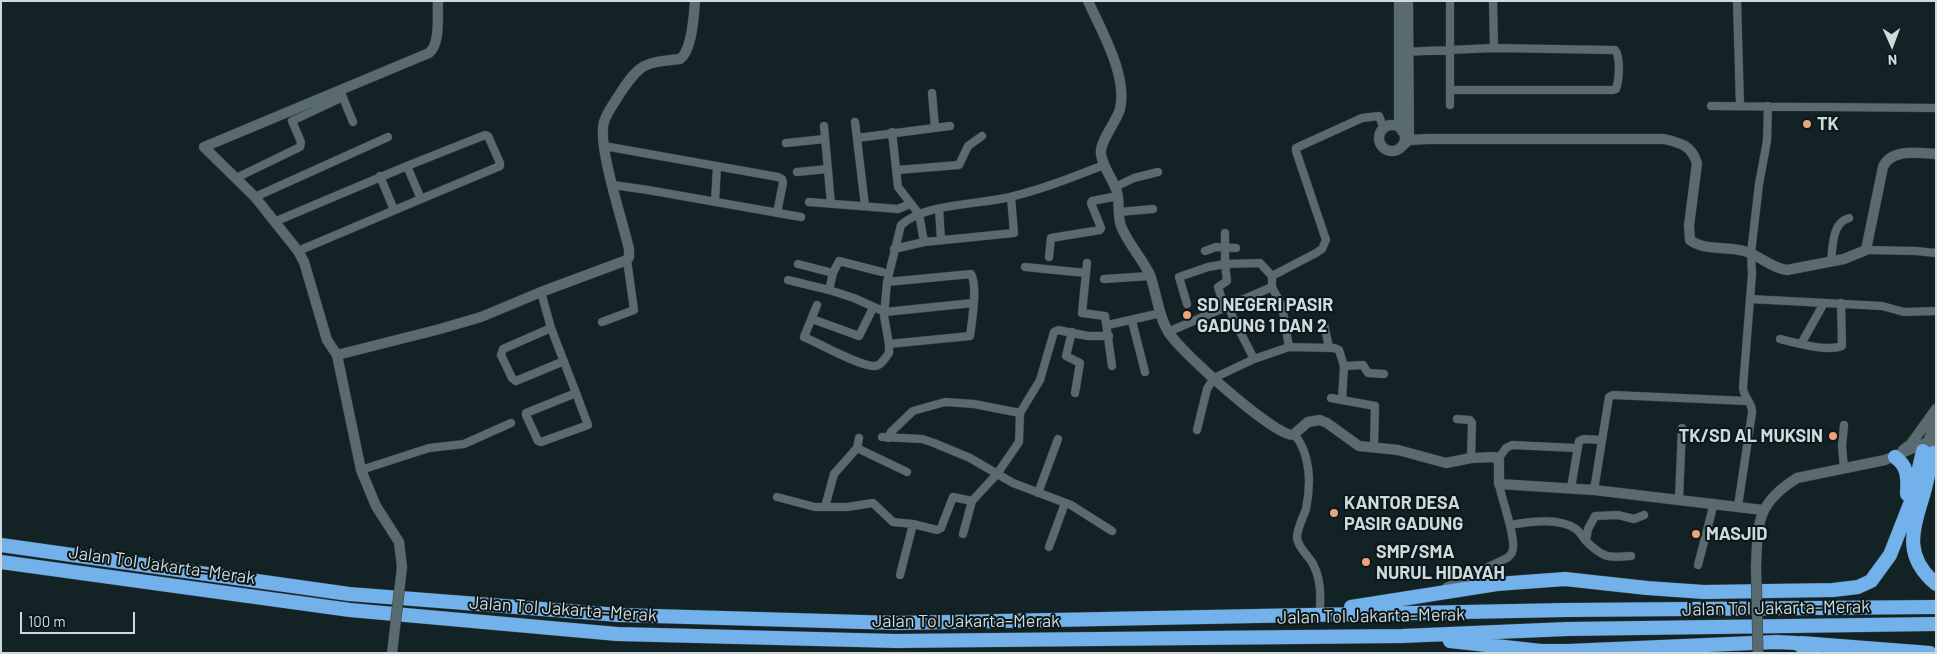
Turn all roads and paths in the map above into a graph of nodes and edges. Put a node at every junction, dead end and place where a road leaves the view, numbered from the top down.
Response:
1 (438, 1) edge
2 (695, 1) edge
3 (1088, 1) edge
4 (1399, 1) edge
5 (1408, 1) edge
6 (1450, 1) edge
7 (1493, 1) edge
8 (1737, 1) edge
9 (1453, 48) junction
10 (1494, 48) junction
11 (1403, 49) junction
12 (1450, 90) junction
13 (341, 93) junction
14 (932, 93) dead end
15 (1450, 105) dead end
16 (1711, 106) dead end
17 (1740, 106) junction
18 (1768, 106) junction
19 (1936, 108) edge
20 (353, 122) dead end
21 (855, 122) dead end
22 (824, 126) dead end
23 (950, 126) dead end
24 (936, 128) junction
25 (1384, 129) junction
26 (892, 132) junction
27 (982, 136) dead end
28 (1407, 136) junction
29 (388, 137) dead end
30 (858, 138) junction
31 (825, 139) junction
32 (786, 143) dead end
33 (604, 146) junction
34 (1936, 154) edge
35 (1104, 164) junction
36 (407, 166) junction
37 (717, 166) junction
38 (828, 169) junction
39 (897, 170) junction
40 (797, 172) dead end
41 (1158, 172) dead end
42 (380, 176) junction
43 (236, 178) junction
44 (613, 185) junction
45 (1116, 192) junction
46 (1011, 197) junction
47 (255, 198) junction
48 (421, 199) junction
49 (715, 202) junction
50 (809, 202) dead end
51 (831, 204) junction
52 (865, 206) junction
53 (914, 209) junction
54 (939, 209) junction
55 (1153, 209) dead end
56 (394, 210) junction
57 (1119, 212) junction
58 (777, 213) junction
59 (801, 217) dead end
60 (1849, 218) dead end
61 (274, 222) junction
62 (1225, 233) dead end
63 (941, 240) junction
64 (924, 242) junction
65 (1225, 248) junction
66 (1236, 248) dead end
67 (894, 249) junction
68 (1866, 250) junction
69 (298, 251) junction
70 (1205, 251) dead end
71 (1751, 253) junction
72 (1936, 254) edge
73 (1048, 257) dead end
74 (627, 260) junction
75 (1831, 260) junction
76 (1087, 263) dead end
77 (798, 264) dead end
78 (1226, 264) junction
79 (1025, 267) dead end
80 (882, 272) dead end
81 (833, 273) junction
82 (1086, 273) junction
83 (1150, 276) junction
84 (1272, 276) junction
85 (1104, 279) dead end
86 (788, 280) dead end
87 (887, 282) junction
88 (1272, 287) junction
89 (829, 290) junction
90 (541, 292) junction
91 (1750, 299) junction
92 (973, 303) junction
93 (1824, 303) junction
94 (1841, 303) junction
95 (1187, 304) dead end
96 (817, 305) dead end
97 (1227, 308) junction
98 (879, 310) junction
99 (1936, 311) edge
100 (1161, 313) junction
101 (812, 319) junction
102 (1132, 321) junction
103 (602, 322) dead end
104 (1324, 324) dead end
105 (1108, 326) junction
106 (551, 328) junction
107 (1072, 332) junction
108 (1168, 332) junction
109 (1109, 336) junction
110 (1780, 339) dead end
111 (889, 344) junction
112 (1801, 344) junction
113 (1289, 347) junction
114 (1329, 347) junction
115 (337, 355) junction
116 (1254, 359) junction
117 (564, 361) junction
118 (1112, 366) dead end
119 (1344, 366) junction
120 (1145, 372) dead end
121 (1384, 374) dead end
122 (1214, 378) junction
123 (576, 393) junction
124 (1075, 393) dead end
125 (1331, 398) dead end
126 (1342, 400) junction
127 (1747, 401) junction
128 (1936, 409) edge
129 (1020, 413) junction
130 (1457, 419) dead end
131 (1936, 422) edge
132 (511, 423) dead end
133 (1844, 425) dead end
134 (1682, 428) dead end
135 (1197, 430) dead end
136 (1295, 435) junction
137 (859, 438) dead end
138 (1058, 439) dead end
139 (1601, 440) junction
140 (1374, 447) junction
141 (858, 448) junction
142 (1576, 448) junction
143 (1932, 448) edge
144 (1895, 456) junction
145 (1471, 458) junction
146 (1498, 459) junction
147 (1844, 468) junction
148 (361, 470) junction
149 (906, 472) dead end
150 (997, 474) junction
151 (1936, 484) edge
152 (1500, 485) junction
153 (1571, 488) junction
154 (1594, 490) junction
155 (1038, 493) junction
156 (777, 497) dead end
157 (1922, 498) junction
158 (1679, 499) junction
159 (972, 501) junction
160 (1065, 503) junction
161 (1714, 503) junction
162 (1738, 506) junction
163 (825, 507) junction
164 (1763, 510) junction
165 (1644, 516) dead end
166 (1905, 517) junction
167 (913, 524) junction
168 (1510, 525) junction
169 (1112, 531) dead end
170 (963, 534) dead end
171 (1586, 541) junction
172 (1, 545) edge
173 (1049, 547) dead end
174 (1631, 556) dead end
175 (1, 562) edge
176 (1698, 565) dead end
177 (900, 575) dead end
178 (1936, 584) edge
179 (1428, 595) junction
180 (1936, 606) edge
181 (1321, 610) junction
182 (1936, 624) edge
183 (1402, 636) junction
184 (1796, 643) junction
185 (392, 653) edge
186 (1758, 653) edge
187 (1814, 653) edge
188 (1930, 653) edge

1 - 13 street
2 - 33 street
3 - 35 street
4 - 11 street
5 - 11 street
6 - 9 street
7 - 10 street
8 - 17 street
9 - 10 street
9 - 11 street
9 - 12 street
10 - 12 street
11 - 28 street
12 - 15 street
13 - 20 street
13 - 43 street
13 - 43 street
14 - 24 street
16 - 17 street
17 - 18 street
18 - 19 street
18 - 71 street
21 - 30 street
22 - 31 street
23 - 24 street
24 - 26 street
25 - 28 street
25 - 28 street
25 - 84 street
26 - 30 street
26 - 39 street
27 - 39 street
28 - 71 street
29 - 47 street
30 - 52 street
31 - 32 street
31 - 38 street
33 - 37 street
33 - 44 street
34 - 68 street
35 - 45 street
35 - 46 street
36 - 42 street
36 - 48 street
36 - 48 street
37 - 49 street
37 - 58 street
38 - 40 street
38 - 51 street
39 - 53 street
41 - 45 street
42 - 56 street
42 - 61 street
43 - 47 street
44 - 49 street
44 - 74 street
45 - 57 street
45 - 73 street
46 - 54 street
46 - 63 street
47 - 61 street
48 - 56 street
49 - 58 street
50 - 51 street
51 - 52 street
52 - 53 street
53 - 54 street
53 - 64 street
53 - 67 street
54 - 63 street
55 - 57 street
56 - 69 street
57 - 83 street
58 - 59 street
60 - 75 street
61 - 69 street
62 - 65 street
63 - 64 street
64 - 67 street
65 - 66 street
65 - 70 street
65 - 78 street
67 - 87 street
68 - 72 street
68 - 75 street
69 - 115 street
71 - 75 street
71 - 91 street
74 - 90 street
74 - 103 street
76 - 82 street
77 - 81 street
78 - 84 street
78 - 95 street
78 - 97 street
79 - 82 street
80 - 81 street
81 - 89 street
82 - 105 street
83 - 85 street
83 - 100 street
84 - 88 street
86 - 89 street
87 - 92 street
87 - 98 street
88 - 97 street
88 - 113 street
89 - 98 street
90 - 106 street
90 - 115 street
91 - 93 street
91 - 127 street
92 - 98 street
92 - 111 street
93 - 94 street
93 - 112 street
94 - 99 street
94 - 112 street
96 - 101 street
97 - 108 street
97 - 116 street
98 - 101 street
98 - 111 street
100 - 102 street
100 - 108 street
101 - 111 street
102 - 105 street
102 - 120 street
104 - 114 street
105 - 109 street
106 - 117 street
106 - 117 street
107 - 109 street
107 - 124 street
107 - 129 street
108 - 122 street
109 - 118 street
110 - 112 street
113 - 114 street
113 - 116 street
114 - 119 street
115 - 148 street
116 - 122 street
117 - 123 street
119 - 121 street
119 - 126 street
122 - 135 street
122 - 136 street
123 - 123 street
125 - 126 street
126 - 140 street
127 - 139 street
127 - 162 street
128 - 144 street
129 - 150 street
129 - 150 street
130 - 145 street
131 - 143 street
132 - 148 street
133 - 147 street
134 - 158 street
136 - 140 street
136 - 181 street
137 - 141 street
138 - 155 street
139 - 142 street
139 - 154 street
140 - 145 street
141 - 149 street
141 - 163 street
142 - 146 street
142 - 153 street
143 - 144 street
143 - 157 highway
143 - 166 highway
144 - 147 street
144 - 166 highway
145 - 146 street
146 - 152 street
147 - 164 street
148 - 185 street, bridge
150 - 155 street
150 - 159 street
151 - 157 highway
152 - 153 street
152 - 168 street
153 - 154 street
154 - 158 street
155 - 160 street
156 - 163 street
157 - 178 highway
158 - 161 street
159 - 167 street
159 - 170 street
160 - 169 street
160 - 173 street
161 - 162 street
161 - 176 street
162 - 164 street
163 - 167 street
164 - 186 street, bridge
165 - 171 street
166 - 179 highway
167 - 177 street
168 - 171 street
168 - 179 street
171 - 174 street
172 - 181 highway, Jalan Tol Jakarta–Merak
175 - 183 highway, Jalan Tol Jakarta–Merak
179 - 181 highway
180 - 181 highway, Jalan Tol Jakarta–Merak
182 - 183 highway, Jalan Tol Jakarta–Merak
183 - 184 highway
184 - 187 highway
184 - 188 highway

